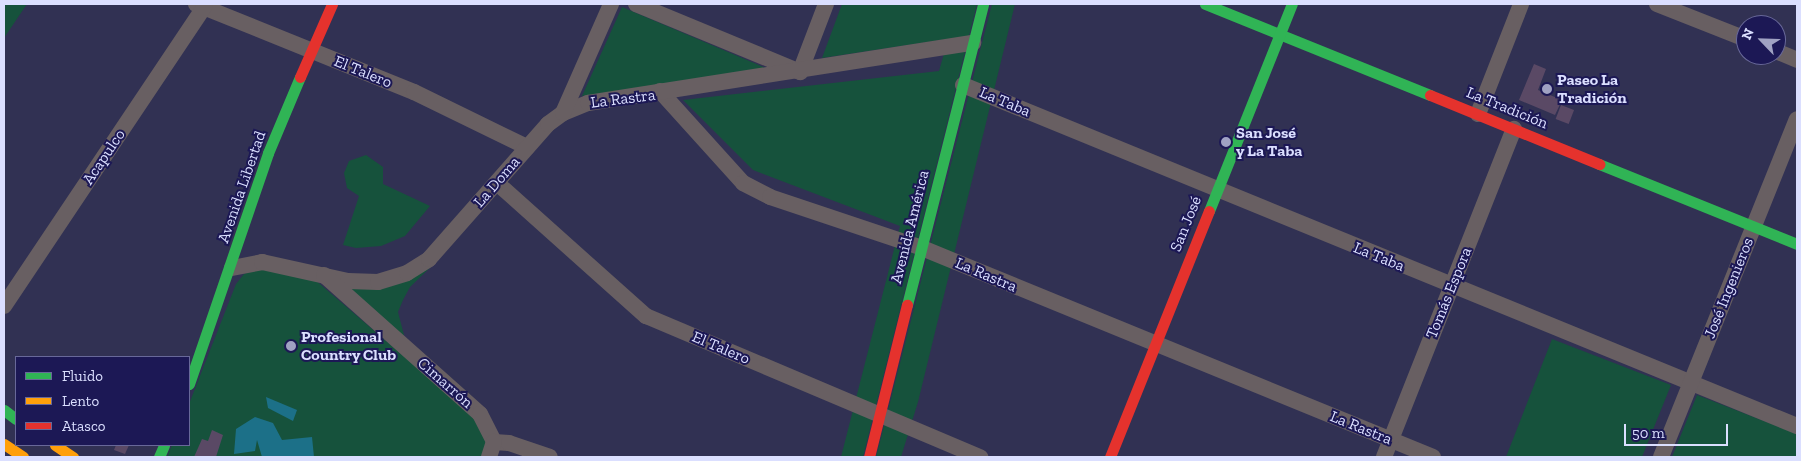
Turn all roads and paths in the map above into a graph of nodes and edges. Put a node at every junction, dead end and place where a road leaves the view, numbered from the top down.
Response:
1 (332, 4) edge
2 (611, 4) edge
3 (636, 4) edge
4 (826, 4) edge
5 (983, 4) edge
6 (1205, 4) edge
7 (1292, 4) edge
8 (1522, 4) edge
9 (1656, 4) edge
10 (200, 5) edge
11 (1280, 34) junction
12 (1736, 35) edge
13 (973, 43) junction
14 (314, 52) junction
15 (800, 72) junction
16 (963, 85) junction
17 (660, 91) junction
18 (563, 112) junction
19 (1478, 114) junction
20 (1797, 119) edge
21 (1514, 129) junction
22 (527, 147) junction
23 (497, 183) junction
24 (1217, 191) junction
25 (1754, 226) junction
26 (1797, 244) edge
27 (922, 248) junction
28 (232, 268) junction
29 (324, 275) junction
30 (1452, 286) junction
31 (4, 306) edge
32 (1154, 346) junction
33 (190, 381) edge
34 (1691, 383) junction
35 (4, 410) edge
36 (15, 417) edge
37 (880, 417) junction
38 (1797, 426) edge
39 (1390, 440) junction
40 (4, 444) edge
41 (56, 446) edge
42 (491, 450) edge
43 (23, 457) edge
44 (73, 457) edge
45 (550, 457) edge
46 (869, 457) edge
47 (980, 457) edge
48 (1110, 457) edge
49 (1384, 457) edge
50 (1433, 457) edge
51 (1662, 457) edge

1 - 14 street, Avenida Libertad
2 - 18 street, La Doma
3 - 15 street
4 - 15 street
5 - 13 street, Avenida América
6 - 11 street, La Tradición
7 - 11 street, San José
8 - 19 street
9 - 12 street
10 - 14 street, El Talero
10 - 31 street, Acapulco
11 - 19 street, La Tradición
11 - 24 street, San José
13 - 15 street
13 - 16 street, Avenida América
14 - 22 street, El Talero
14 - 28 street, Avenida Libertad
15 - 17 street
16 - 24 street, La Taba
16 - 27 street, Avenida América
17 - 18 street, La Rastra
17 - 27 street, La Rastra
18 - 22 street, La Doma
19 - 21 street, La Tradición
20 - 25 street, José Ingenieros
21 - 25 street, La Tradición
21 - 30 street, Tomás Espora
22 - 23 street, La Doma
23 - 29 street, La Doma
23 - 37 street, El Talero
24 - 30 street, La Taba
24 - 32 street, San José
25 - 26 street, La Tradición
25 - 34 street, José Ingenieros
27 - 32 street, La Rastra
27 - 37 street, Avenida América
28 - 29 street, Cimarrón
28 - 33 street, Avenida Libertad
29 - 42 street, Cimarrón
30 - 34 street, La Taba
30 - 39 street, Tomás Espora
32 - 39 street, La Rastra
32 - 48 street, San José
34 - 38 street, La Taba
34 - 51 street, José Ingenieros
35 - 36 street
37 - 46 street, Avenida América
37 - 47 street, El Talero
39 - 49 street, Tomás Espora
39 - 50 street, La Rastra
40 - 43 street
41 - 44 street
42 - 45 street, Cimarrón

